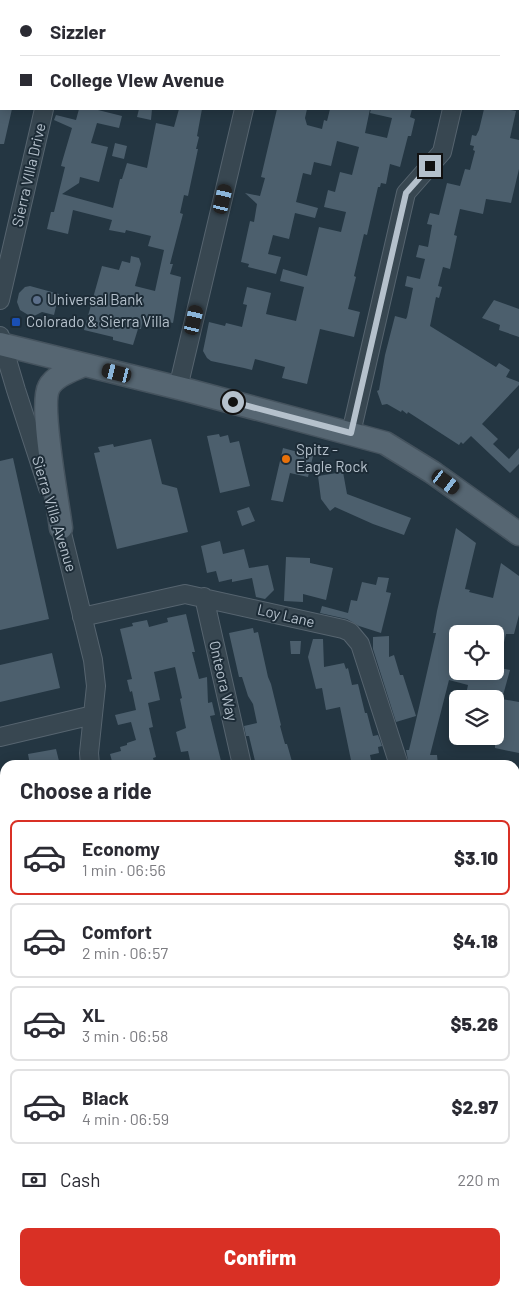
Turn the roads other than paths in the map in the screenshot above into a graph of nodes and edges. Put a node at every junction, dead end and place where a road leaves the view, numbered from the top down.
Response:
1 (44, 110) edge
2 (244, 110) edge
3 (452, 110) edge
4 (0, 300) edge
5 (1, 341) edge
6 (84, 365) junction
7 (178, 388) junction
8 (351, 433) junction
9 (61, 528) junction
10 (519, 534) edge
11 (204, 597) junction
12 (82, 617) junction
13 (93, 716) junction
14 (0, 737) edge
15 (90, 760) edge
16 (241, 760) edge
17 (398, 760) edge

1 - 4 street, Sierra VIlla Drive
2 - 7 street
3 - 8 street
5 - 6 main road
5 - 9 street, Sierra Villa Avenue
6 - 7 main road
6 - 9 main road
7 - 8 main road
8 - 10 main road
9 - 12 street, Sierra Villa Avenue
11 - 12 street, Loy Lane
11 - 16 street, Onteora Way
11 - 17 street, Loy Lane
12 - 13 street, Sierra Villa Avenue
13 - 14 street
13 - 15 street

